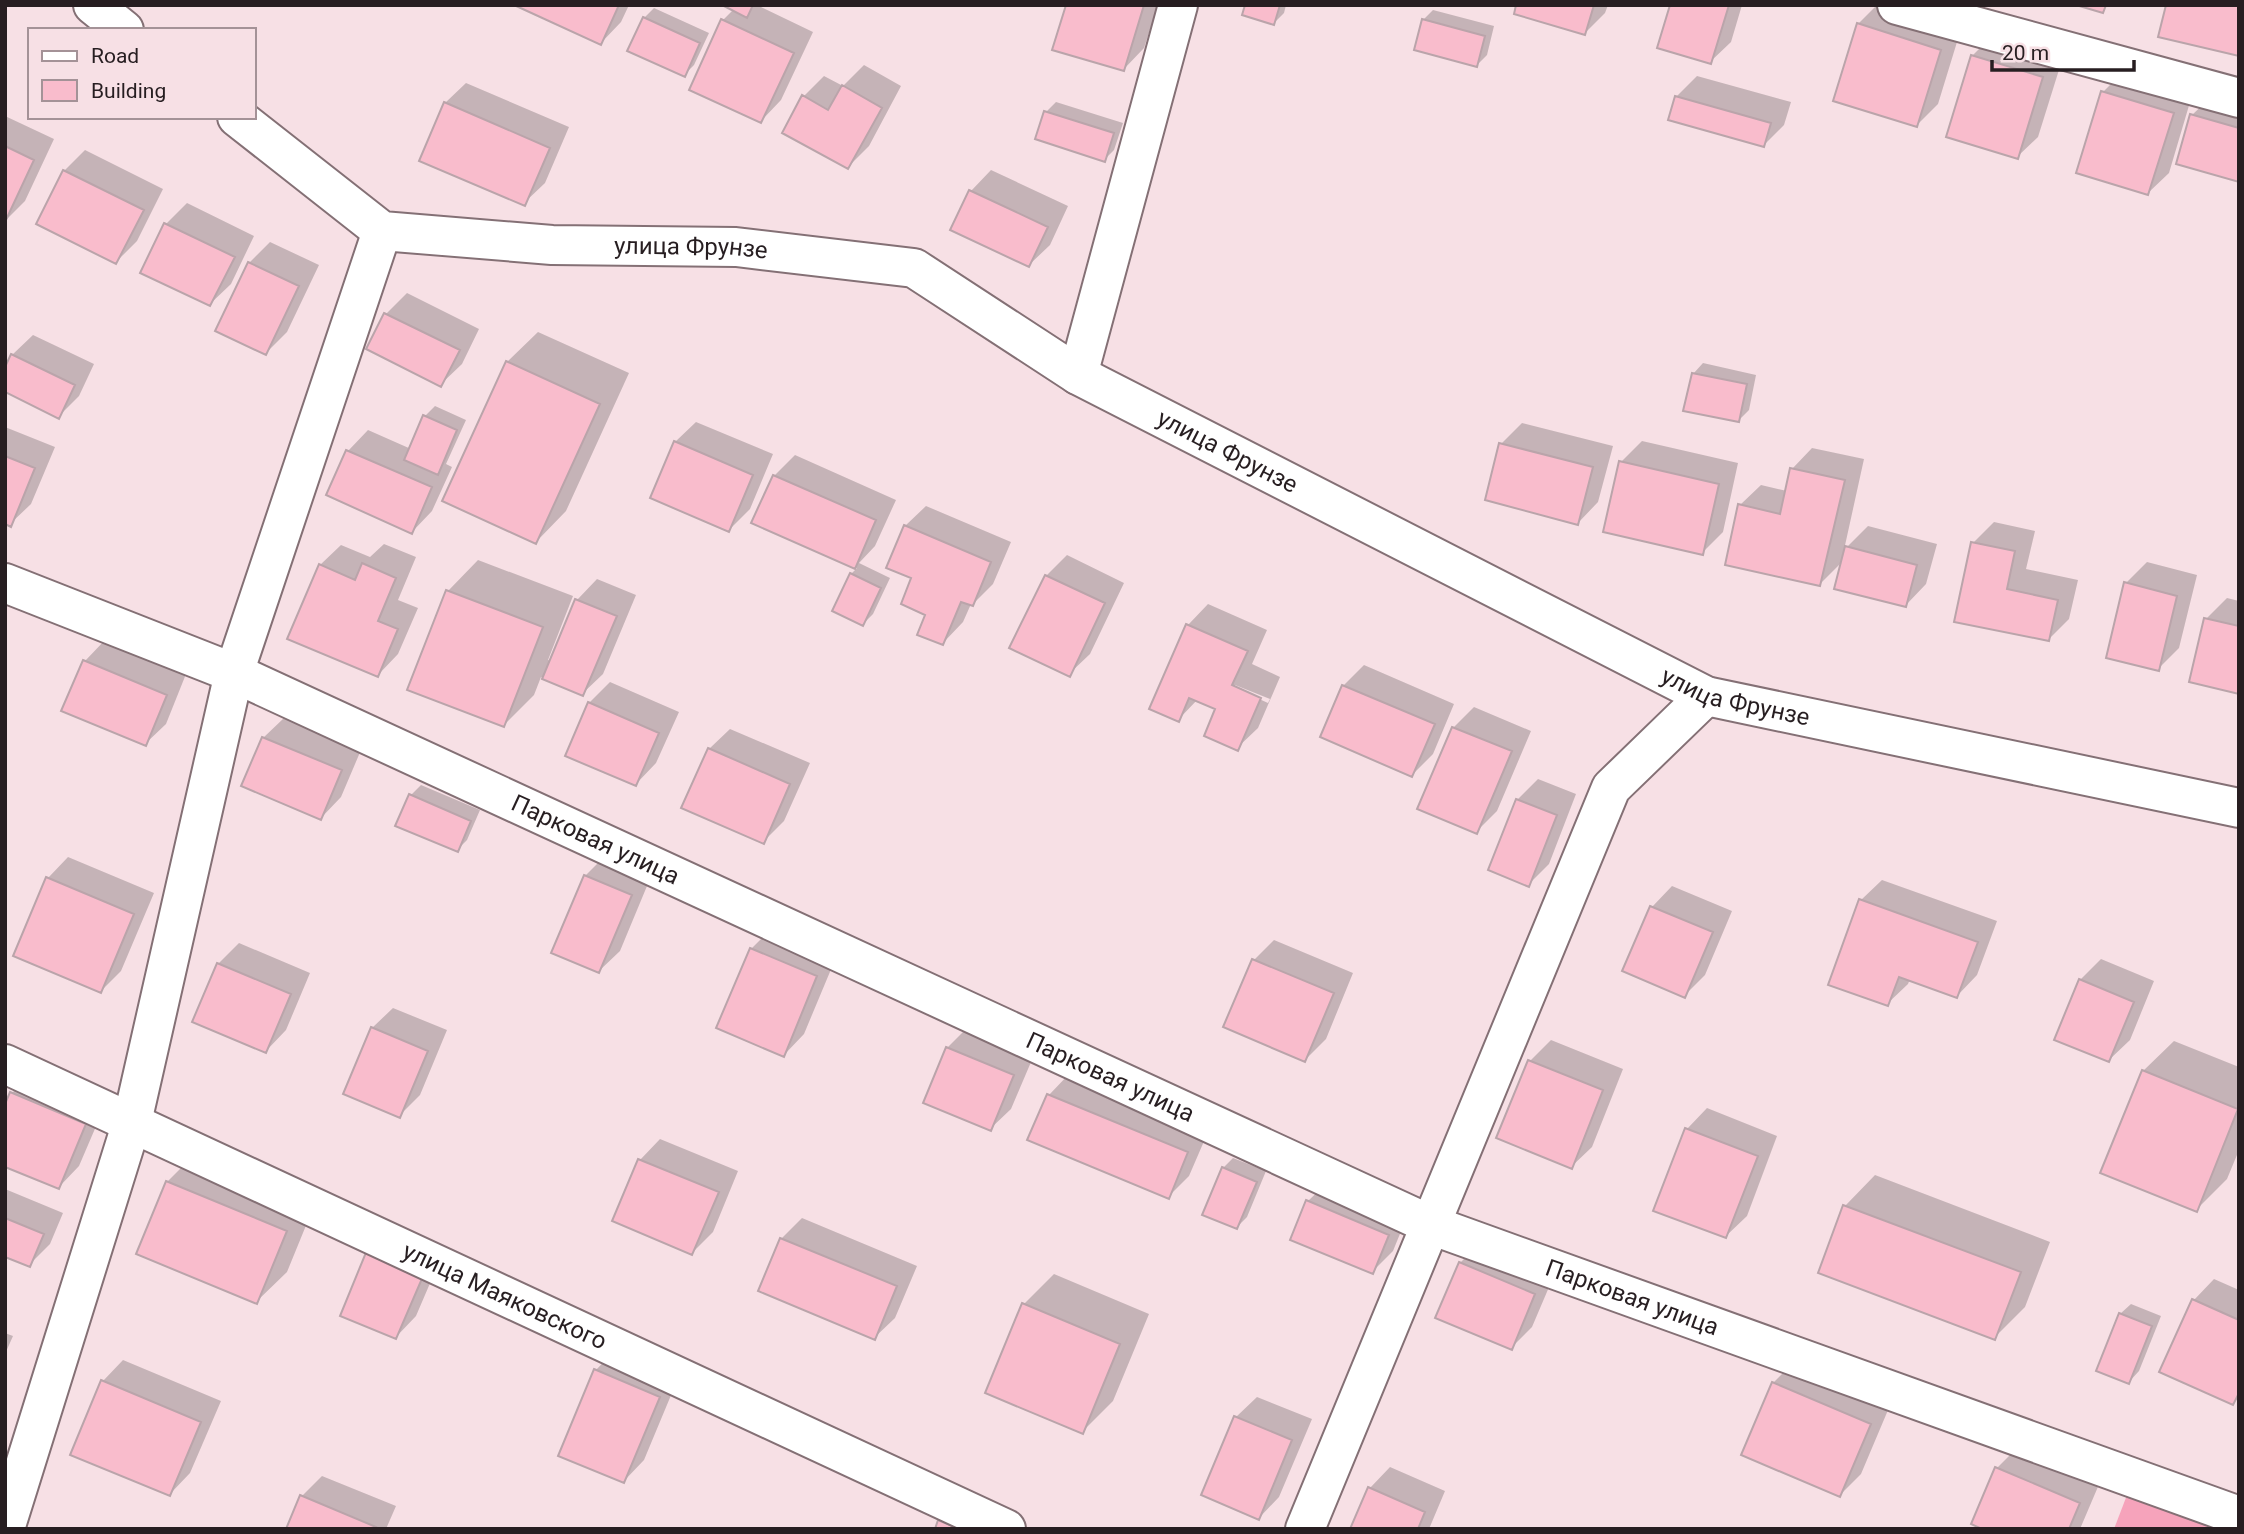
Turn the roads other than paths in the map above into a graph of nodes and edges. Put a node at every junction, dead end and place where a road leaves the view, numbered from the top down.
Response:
1 (93, 5) edge
2 (1178, 5) edge
3 (1897, 5) edge
4 (122, 28) edge
5 (2239, 98) edge
6 (240, 119) edge
7 (382, 231) junction
8 (1078, 375) junction
9 (5, 583) edge
10 (234, 673) junction
11 (1706, 696) junction
12 (2239, 808) edge
13 (5, 1064) edge
14 (132, 1122) junction
15 (1431, 1224) junction
16 (2239, 1516) edge
17 (5, 1528) edge
18 (1006, 1529) edge
19 (1306, 1529) edge

1 - 4 street
2 - 8 street
3 - 5 street
6 - 7 street
7 - 8 street, улица Фрунзе
7 - 10 street
8 - 11 street, улица Фрунзе
9 - 10 street, Парковая улица
10 - 14 street
10 - 15 street, Парковая улица
11 - 12 street, улица Фрунзе
11 - 15 street
13 - 14 street, улица Маяковского
14 - 17 street
14 - 18 street, улица Маяковского
15 - 16 street, Парковая улица
15 - 19 street

